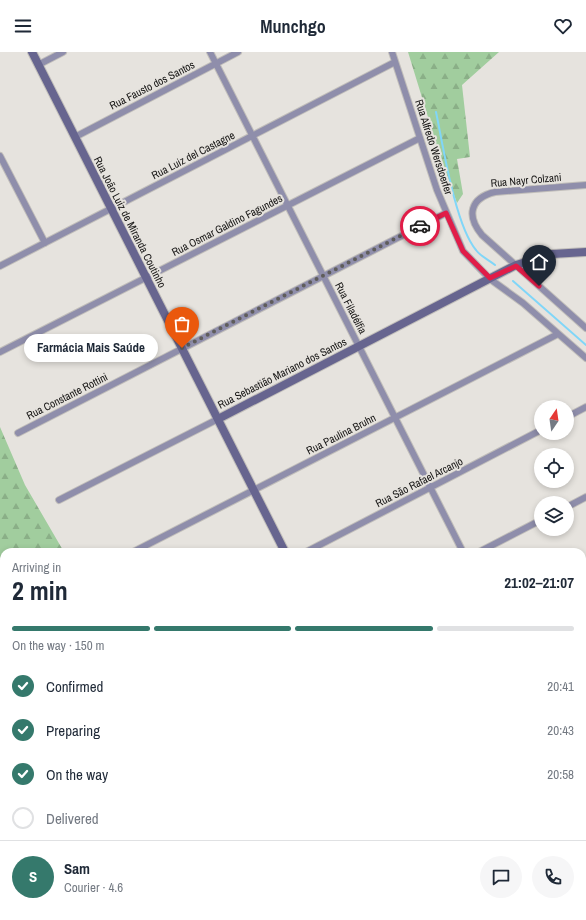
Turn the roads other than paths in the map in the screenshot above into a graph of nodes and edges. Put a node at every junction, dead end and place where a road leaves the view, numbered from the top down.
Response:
1 (32, 52) edge
2 (63, 52) edge
3 (210, 52) edge
4 (238, 52) edge
5 (392, 52) edge
6 (396, 62) junction
7 (216, 64) junction
8 (38, 65) junction
9 (252, 136) junction
10 (75, 137) junction
11 (420, 138) junction
12 (0, 156) edge
13 (586, 185) edge
14 (288, 206) junction
15 (111, 209) junction
16 (446, 213) junction
17 (45, 243) junction
18 (586, 252) edge
19 (0, 266) edge
20 (516, 266) junction
21 (323, 276) junction
22 (146, 278) junction
23 (490, 278) junction
24 (586, 328) edge
25 (558, 334) junction
26 (359, 346) junction
27 (182, 348) junction
28 (0, 352) edge
29 (586, 358) edge
30 (586, 407) edge
31 (574, 413) edge
32 (395, 418) junction
33 (218, 419) junction
34 (18, 433) dead end
35 (534, 434) edge
36 (430, 488) junction
37 (254, 490) junction
38 (586, 497) edge
39 (59, 500) dead end
40 (574, 503) edge
41 (534, 524) edge
42 (141, 548) edge
43 (283, 548) edge
44 (314, 548) edge
45 (461, 548) edge
46 (487, 548) edge

1 - 8 street, Rua João Luiz de Miranda Coutinho
2 - 8 street
3 - 7 street, Rua Filadélfia
4 - 7 street, Rua Fausto dos Santos
5 - 6 street, Rua Alfredo Wersdoerfer
6 - 9 street, Rua Luiz del Castagne
6 - 11 street, Rua Alfredo Wersdoerfer
7 - 9 street, Rua Filadélfia
7 - 10 street, Rua Fausto dos Santos
8 - 10 street, Rua João Luiz de Miranda Coutinho
9 - 14 street, Rua Filadélfia
9 - 15 street, Rua Luiz del Castagne
10 - 15 street, Rua João Luiz de Miranda Coutinho
11 - 14 street, Rua Osmar Galdino Fagundes
11 - 16 street, Rua Alfredo Wersdoerfer
12 - 17 street
13 - 20 street, Rua Nayr Colzani
14 - 21 street, Rua Filadélfia
14 - 22 street, Rua Osmar Galdino Fagundes
15 - 17 street, Rua Luiz del Castagne
15 - 22 street, Rua João Luiz de Miranda Coutinho
16 - 21 street, Rua Constante Rottini
16 - 23 street, Rua Alfredo Wersdoerfer
17 - 19 street, Rua Luiz del Castagne
18 - 20 street, Rua Sebastião Mariano dos Santos
20 - 23 street, Rua Sebastião Mariano dos Santos
20 - 24 street
21 - 26 street, Rua Filadélfia
21 - 27 street, Rua Constante Rottini
22 - 27 street, Rua João Luiz de Miranda Coutinho
22 - 28 street, Rua Osmar Galdino Fagundes
23 - 25 street, Rua Alfredo Wersdoerfer
23 - 26 street, Rua Sebastião Mariano dos Santos
25 - 29 street, Rua Alfredo Wersdoerfer
25 - 32 street, Rua Paulina Bruhn
26 - 32 street, Rua Filadélfia
26 - 33 street, Rua Sebastião Mariano dos Santos
27 - 33 street, Rua João Luiz de Miranda Coutinho
27 - 34 street, Rua Constante Rottini
30 - 31 street
32 - 36 street, Rua Filadélfia
32 - 37 street, Rua Paulina Bruhn
33 - 37 street, Rua João Luiz de Miranda Coutinho
33 - 39 street, Rua Sebastião Mariano dos Santos
35 - 36 street, Rua São Rafael Arcanjo
36 - 44 street, Rua São Rafael Arcanjo
36 - 45 street, Rua Filadélfia
37 - 42 street, Rua Paulina Bruhn
37 - 43 street, Rua João Luiz de Miranda Coutinho
38 - 40 street
41 - 46 street

